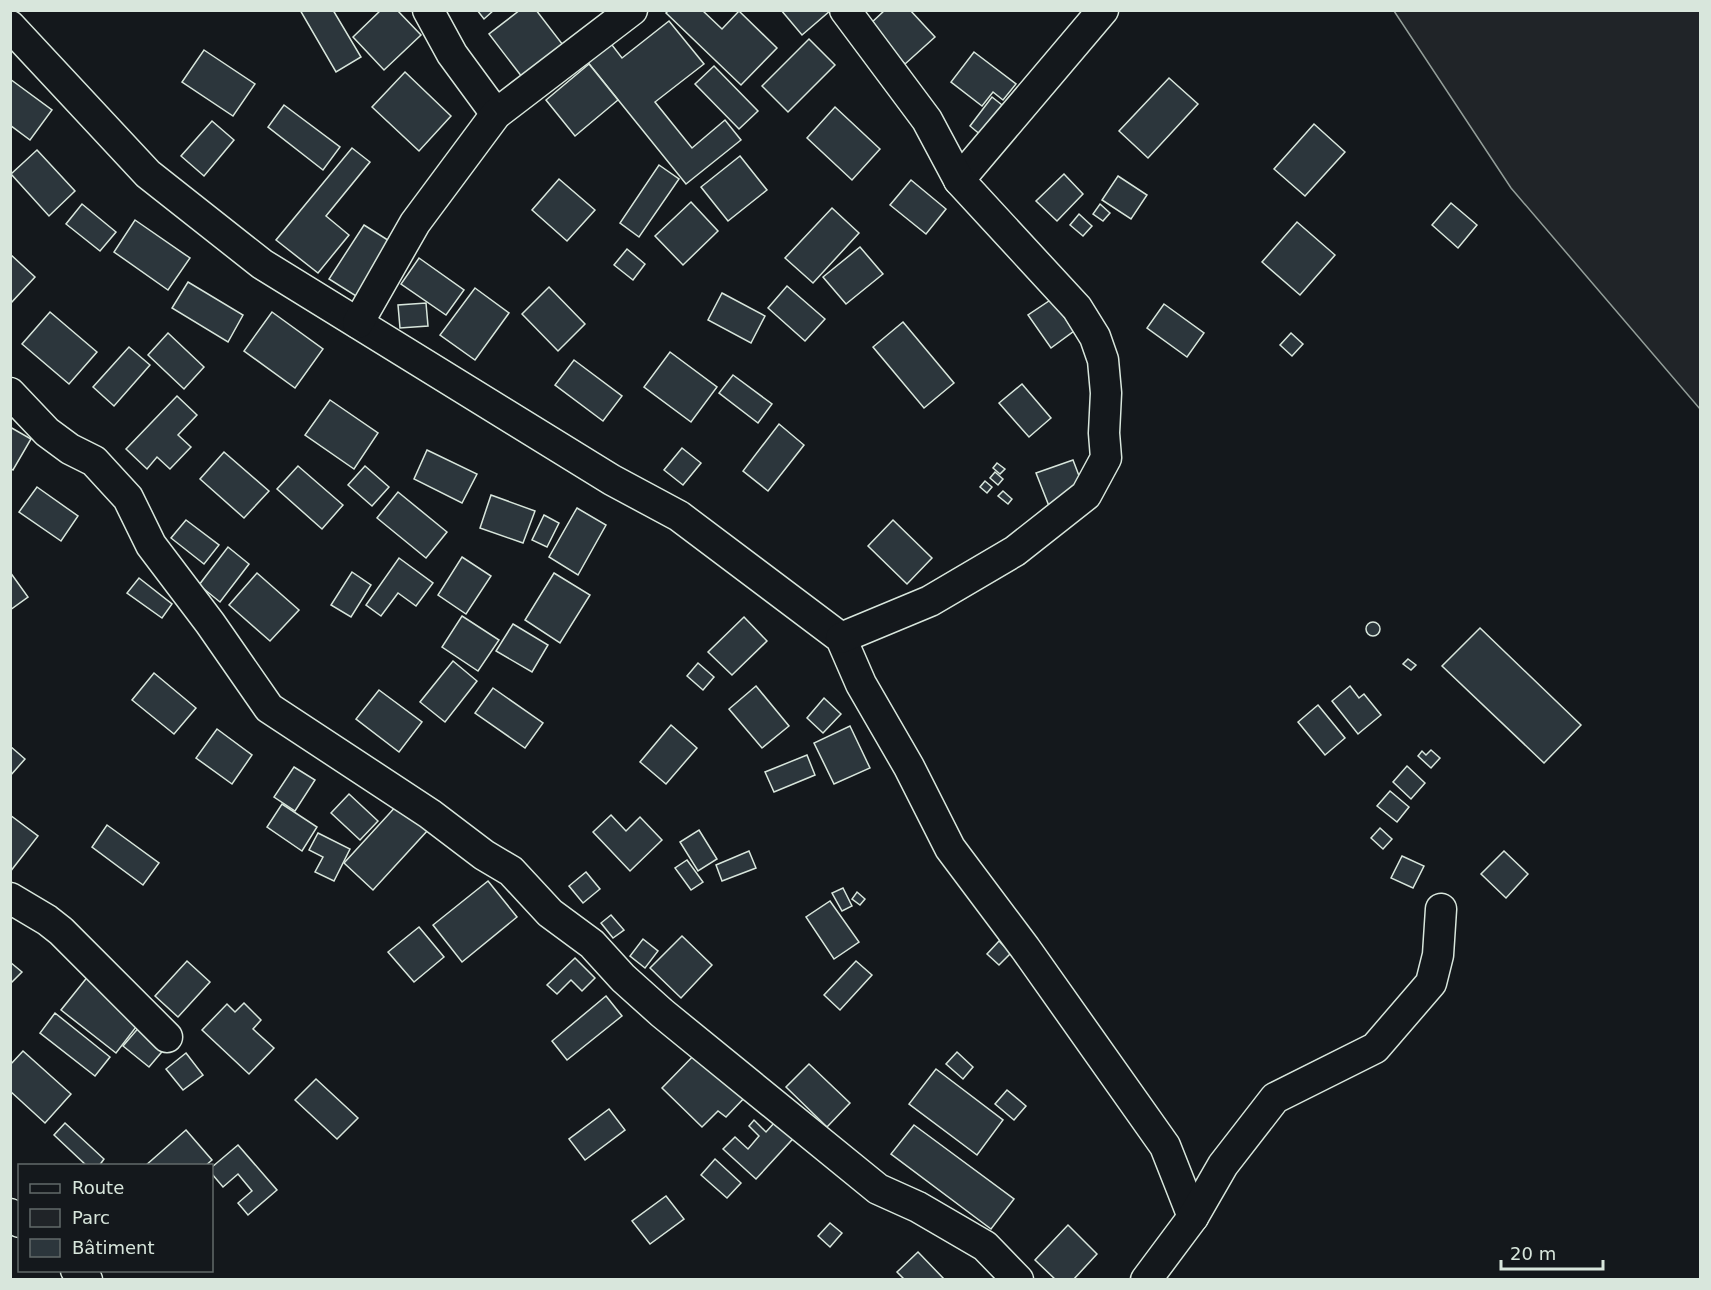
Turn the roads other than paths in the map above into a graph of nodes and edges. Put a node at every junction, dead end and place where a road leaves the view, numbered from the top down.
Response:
1 (428, 10) edge
2 (632, 10) edge
3 (845, 10) edge
4 (1103, 10) edge
5 (10, 26) edge
6 (496, 114) junction
7 (959, 180) junction
8 (358, 323) junction
9 (10, 393) edge
10 (841, 638) junction
11 (10, 898) edge
12 (1441, 909) dead end
13 (166, 1037) dead end
14 (1193, 1217) junction
15 (1018, 1280) edge
16 (1146, 1280) edge

1 - 6 street
2 - 6 street
3 - 7 street
4 - 7 street
5 - 8 street
6 - 8 street
7 - 10 street
8 - 10 street
9 - 15 street
10 - 14 street
11 - 13 street
12 - 14 street
14 - 16 street

